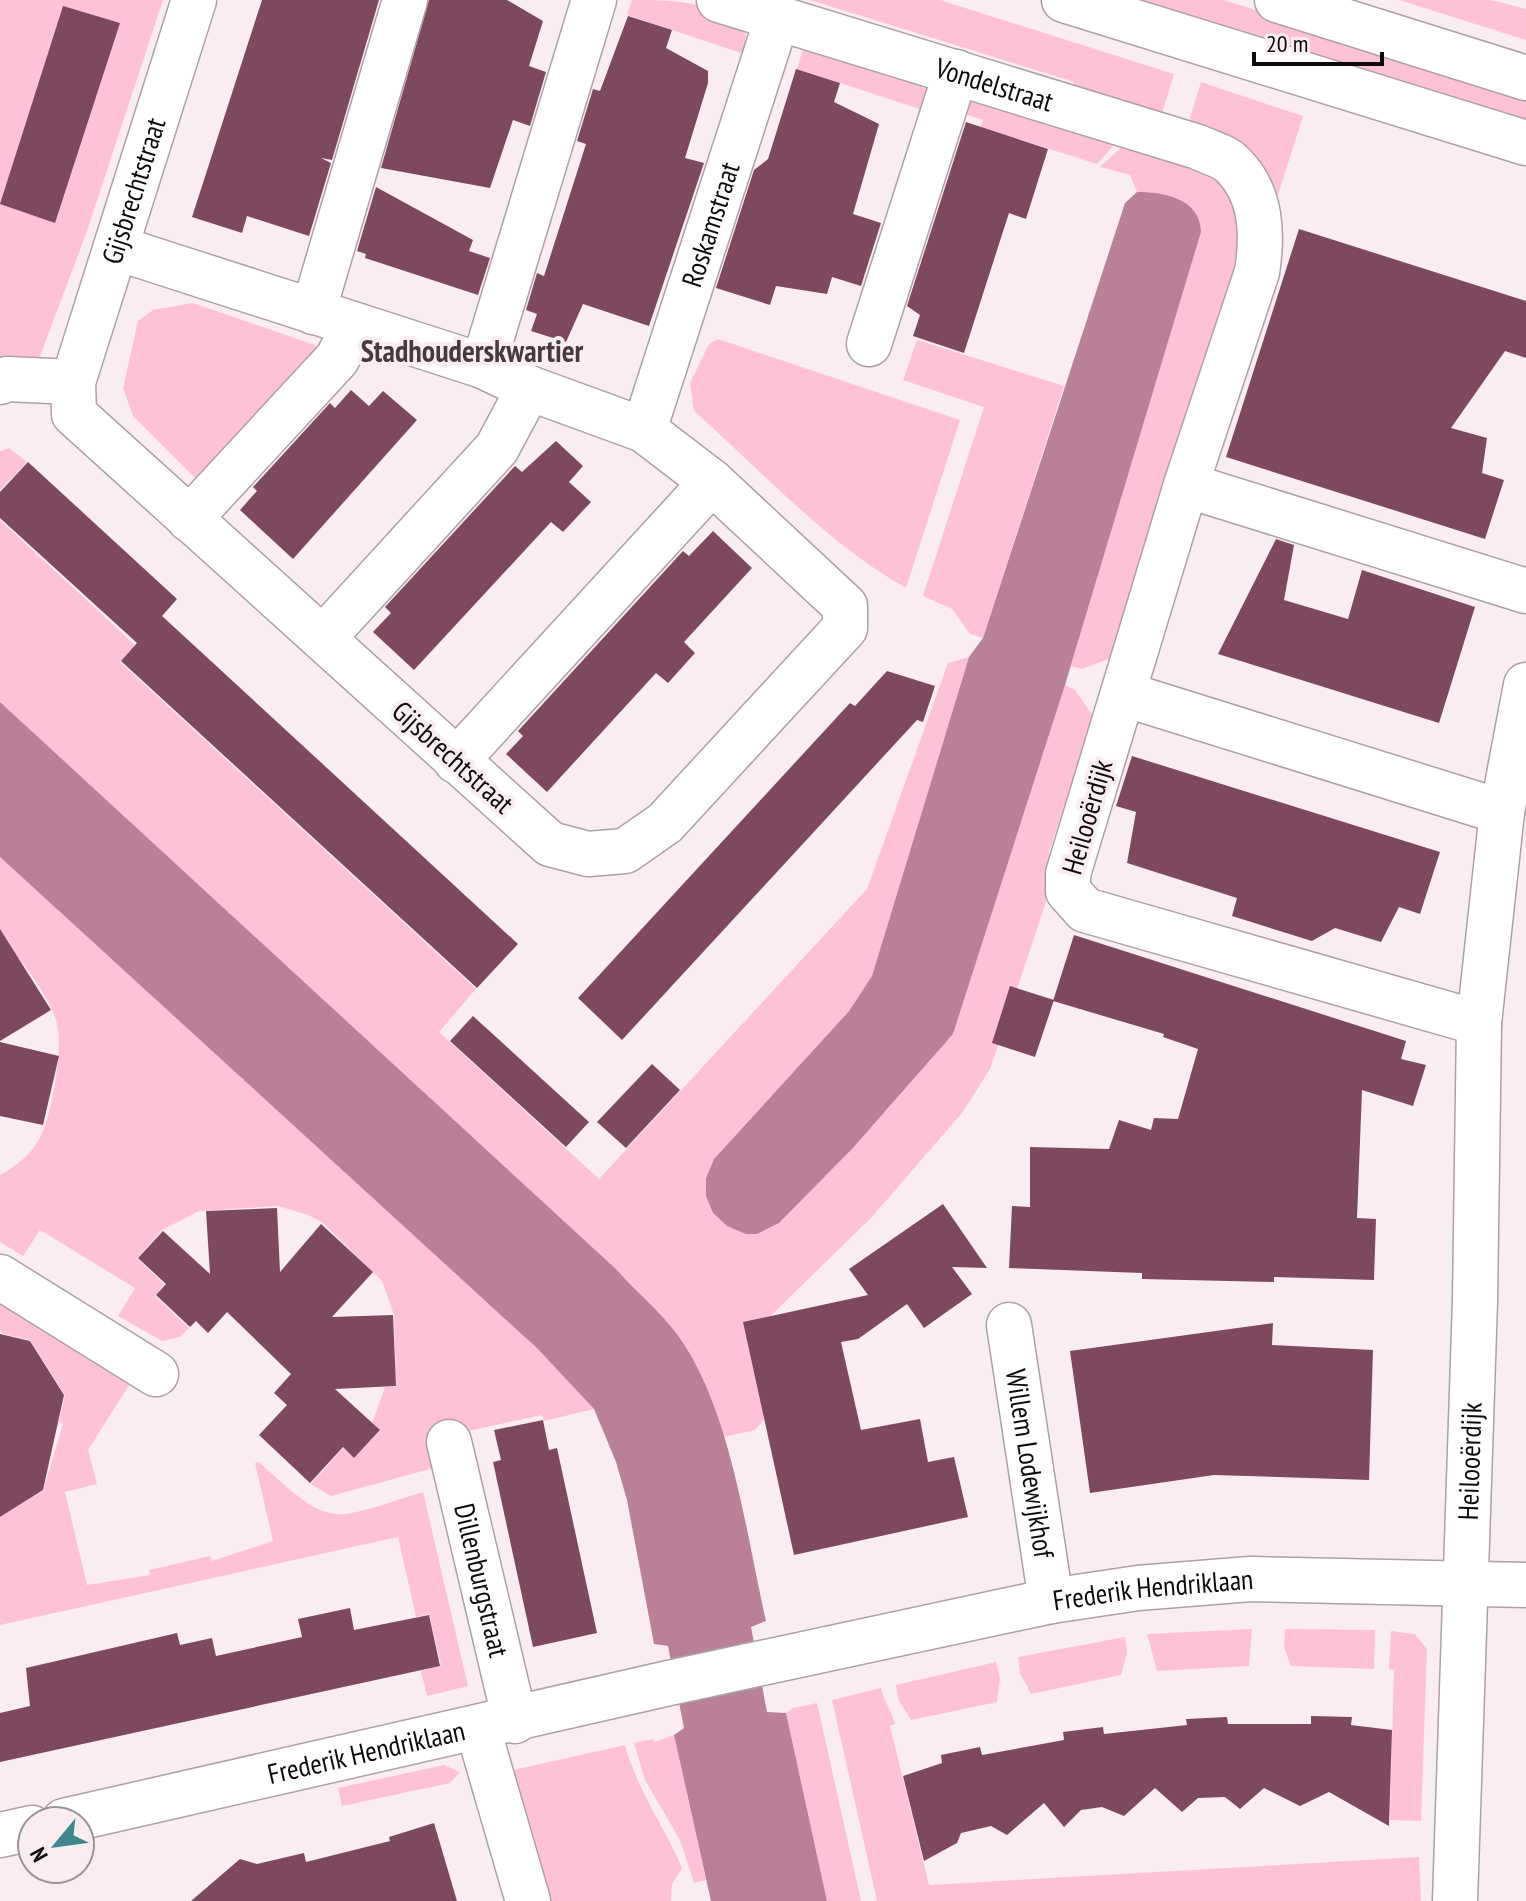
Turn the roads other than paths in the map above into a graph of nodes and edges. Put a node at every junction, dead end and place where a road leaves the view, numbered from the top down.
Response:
1 (194, 0) edge
2 (405, 0) edge
3 (594, 0) edge
4 (719, 0) edge
5 (1064, 0) edge
6 (1277, 0) edge
7 (777, 19) junction
8 (956, 72) junction
9 (1526, 78) edge
10 (1526, 143) edge
11 (1252, 194) joint
12 (117, 248) junction
13 (313, 312) junction
14 (355, 325) junction
15 (869, 344) dead end
16 (483, 366) junction
17 (2, 378) edge
18 (73, 382) junction
19 (529, 388) junction
20 (644, 430) junction
21 (712, 482) junction
22 (1186, 485) junction
23 (189, 519) junction
24 (1526, 591) edge
25 (323, 638) junction
26 (1526, 685) edge
27 (1124, 694) junction
28 (456, 761) junction
29 (1502, 812) junction
30 (1479, 1023) junction
31 (0, 1277) edge
32 (1009, 1325) dead end
33 (156, 1374) dead end
34 (449, 1442) dead end
35 (1464, 1585) junction
36 (1526, 1585) edge
37 (1051, 1601) junction
38 (496, 1725) junction
39 (96, 1814) edge
40 (528, 1901) edge
41 (1455, 1901) edge

1 - 12 street, Gijsbrechtstraat
2 - 13 street
3 - 16 street
4 - 7 street, Vondelstraat
5 - 10 street
6 - 9 street
7 - 8 street, Vondelstraat
7 - 20 street, Roskamstraat
8 - 11 street, Vondelstraat
8 - 15 street
11 - 22 street, Heilooërdijk
12 - 13 street
12 - 18 street, Gijsbrechtstraat
13 - 14 street
14 - 16 street
14 - 23 street
16 - 19 street
17 - 18 street
18 - 23 street, Gijsbrechtstraat
19 - 20 street
19 - 25 street
20 - 21 street
21 - 28 street
21 - 28 street, Gijsbrechtstraat
22 - 24 street
22 - 27 street, Heilooërdijk
23 - 25 street, Gijsbrechtstraat
25 - 28 street, Gijsbrechtstraat
26 - 29 street, Heilooërdijk
27 - 29 street
27 - 30 street, Heilooërdijk
29 - 30 street, Heilooërdijk
30 - 35 street, Heilooërdijk
31 - 33 street
32 - 37 street, Willem Lodewijkhof
34 - 38 street, Dillenburgstraat
35 - 36 street, Frederik Hendriklaan
35 - 37 street, Frederik Hendriklaan
35 - 41 street, Heilooërdijk
37 - 38 street, Frederik Hendriklaan
38 - 39 street, Frederik Hendriklaan
38 - 40 street, Dillenburgstraat

